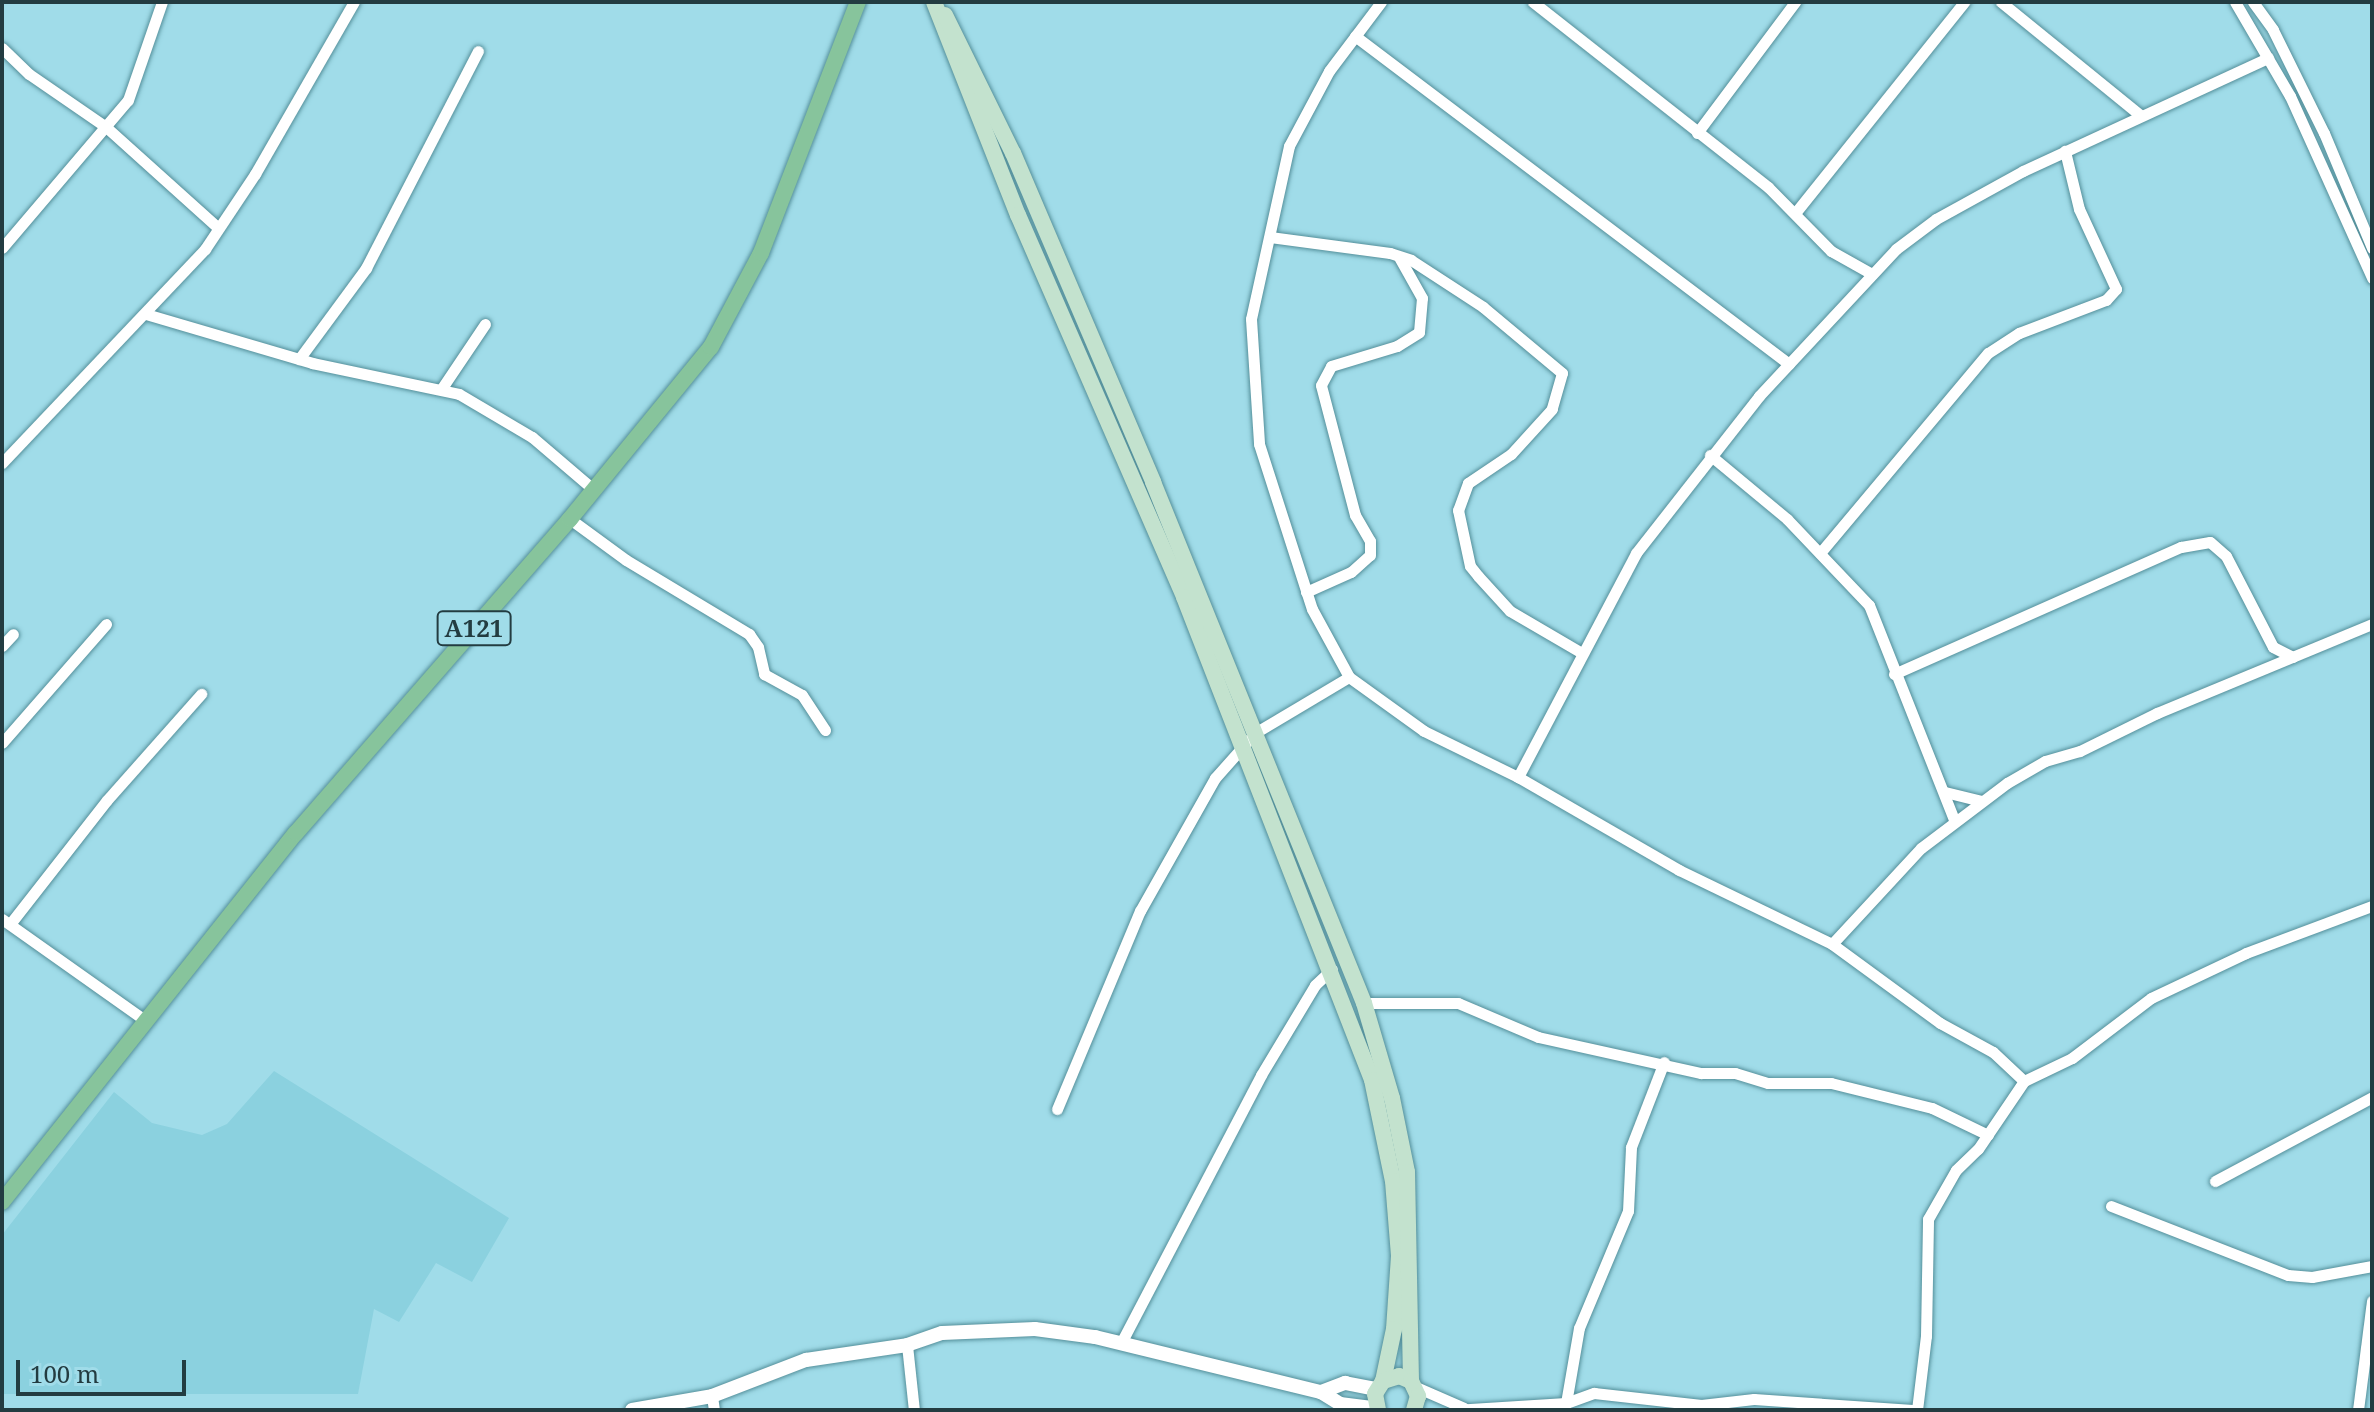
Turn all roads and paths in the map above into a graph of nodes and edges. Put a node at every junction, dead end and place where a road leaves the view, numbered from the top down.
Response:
1 (354, 2) edge
2 (858, 2) edge
3 (1381, 2) edge
4 (1533, 2) edge
5 (1964, 2) edge
6 (2001, 2) edge
7 (2235, 2) edge
8 (2253, 2) edge
9 (1791, 3) edge
10 (156, 5) edge
11 (936, 6) edge
12 (1355, 36) junction
13 (2, 48) edge
14 (478, 51) dead end
15 (2268, 58) junction
16 (2140, 115) junction
17 (106, 127) junction
18 (1697, 133) junction
19 (2065, 151) junction
20 (1796, 212) junction
21 (217, 227) junction
22 (1270, 237) junction
23 (2, 248) edge
24 (2372, 248) edge
25 (1399, 256) junction
26 (1872, 274) junction
27 (2372, 278) edge
28 (146, 314) junction
29 (485, 324) dead end
30 (299, 359) junction
31 (1789, 364) junction
32 (442, 388) junction
33 (1710, 455) junction
34 (2, 463) edge
35 (594, 490) junction
36 (570, 519) junction
37 (1820, 553) junction
38 (1306, 592) junction
39 (106, 624) dead end
40 (2372, 624) edge
41 (13, 634) dead end
42 (2, 646) edge
43 (1582, 653) junction
44 (2293, 657) junction
45 (1894, 674) junction
46 (1349, 677) junction
47 (201, 694) dead end
48 (825, 730) dead end
49 (1255, 733) junction
50 (2, 743) edge
51 (1241, 748) junction
52 (1518, 777) junction
53 (1945, 792) junction
54 (1981, 801) junction
55 (1954, 820) junction
56 (2372, 906) edge
57 (6, 922) edge
58 (1832, 944) junction
59 (1332, 969) junction
60 (1364, 1003) junction
61 (143, 1019) junction
62 (1664, 1062) junction
63 (2024, 1081) junction
64 (2372, 1097) edge
65 (1057, 1109) dead end
66 (1988, 1135) junction
67 (2215, 1181) dead end
68 (2, 1202) edge
69 (2111, 1206) dead end
70 (2372, 1266) edge
71 (2372, 1301) edge
72 (1121, 1343) junction
73 (907, 1345) junction
74 (1414, 1384) junction
75 (1380, 1385) junction
76 (1321, 1392) junction
77 (713, 1403) edge
78 (1566, 1403) junction
79 (1459, 1409) edge
80 (632, 1410) edge
81 (914, 1410) edge
82 (1378, 1410) edge
83 (1414, 1410) edge
84 (1915, 1410) edge
85 (2358, 1410) edge

1 - 21 street
2 - 35 main road, A121
3 - 12 street
4 - 18 street
5 - 20 street
6 - 16 street
7 - 15 street
8 - 24 street
9 - 18 street
10 - 17 street
11 - 49 main road
11 - 51 main road
12 - 22 street
12 - 31 street
13 - 17 street
14 - 30 street
15 - 16 street
15 - 27 street
16 - 19 street
17 - 21 street
17 - 23 street
18 - 20 street
19 - 26 street
19 - 37 street
20 - 26 street
21 - 28 street
22 - 25 street
22 - 38 street
25 - 38 street
25 - 43 street
26 - 31 street
28 - 30 street
28 - 34 street
29 - 32 street
30 - 32 street
31 - 33 street
32 - 35 street
33 - 37 street
33 - 43 street
35 - 36 main road, A121
36 - 48 street
36 - 61 main road, A121
37 - 45 street
38 - 46 street
39 - 50 street
40 - 44 street
41 - 42 street
43 - 52 street
44 - 45 street
44 - 54 street
45 - 53 street
46 - 49 street
46 - 52 street
47 - 57 street
49 - 51 street
49 - 60 main road
51 - 59 main road
51 - 65 street
52 - 58 street
53 - 54 street
53 - 55 street
54 - 55 street
55 - 58 street
56 - 63 street
57 - 61 street
58 - 63 street
59 - 72 street
59 - 75 main road
60 - 62 street
60 - 74 main road
61 - 68 main road, A121
62 - 66 street
62 - 78 street
63 - 66 street
64 - 67 street
66 - 84 street
69 - 70 street
71 - 85 street
72 - 73 street
72 - 76 street
73 - 77 street
73 - 81 street
74 - 75 main road
74 - 79 street
74 - 83 main road
75 - 76 street
75 - 82 main road
76 - 82 street
77 - 80 street
78 - 79 street
78 - 84 street

